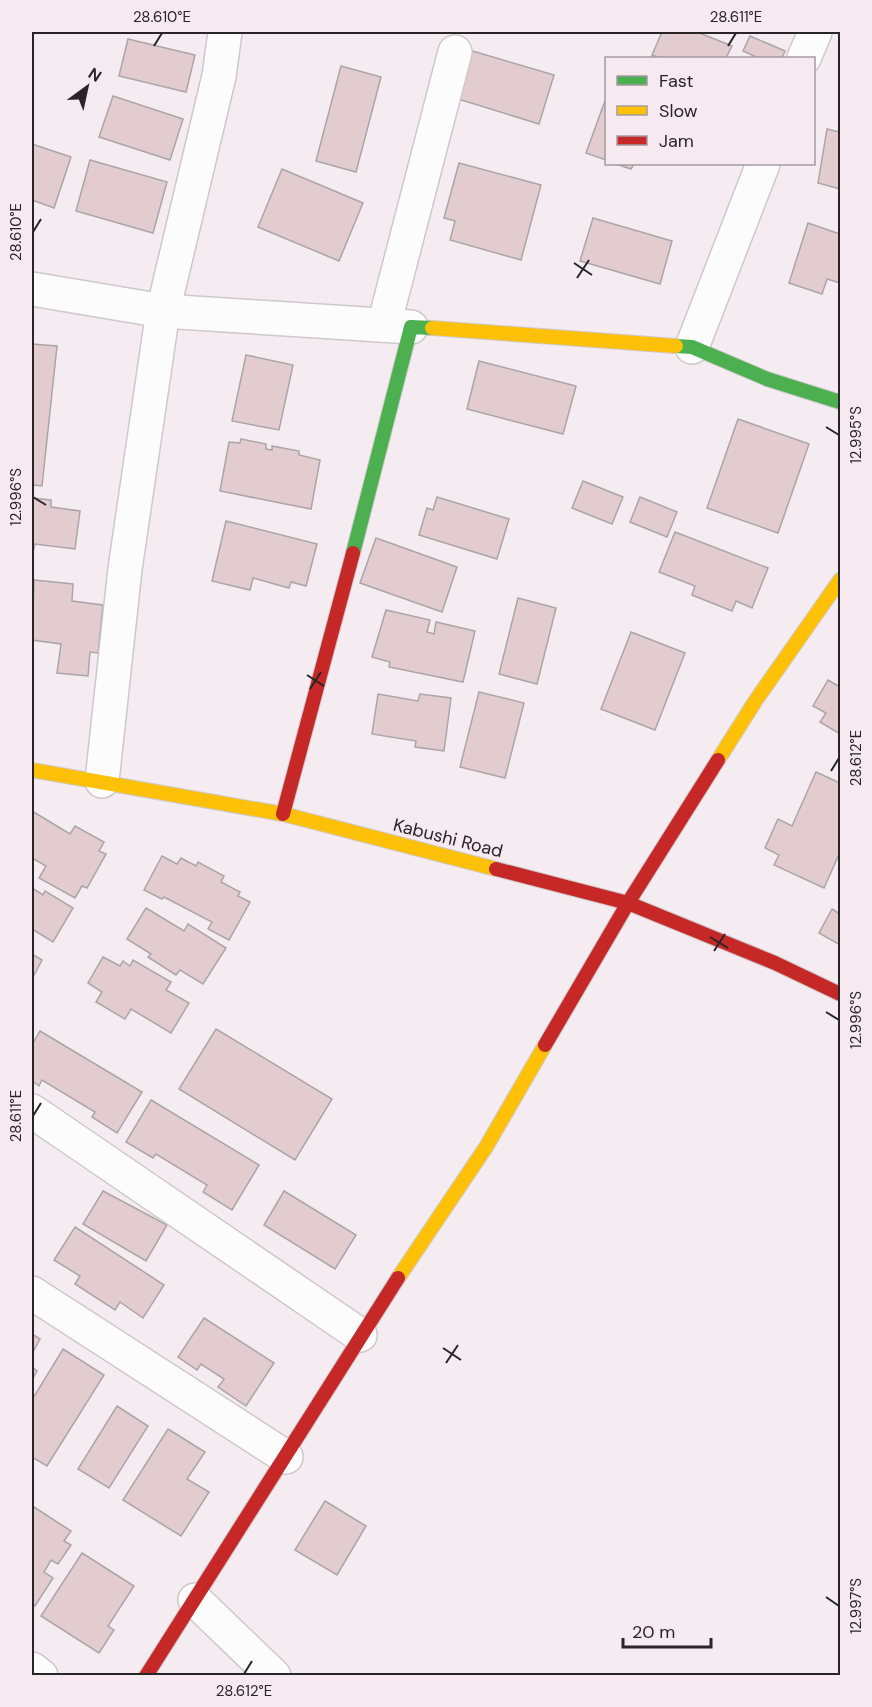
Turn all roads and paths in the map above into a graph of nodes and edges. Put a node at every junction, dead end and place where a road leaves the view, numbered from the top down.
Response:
1 (225, 32) edge
2 (815, 32) edge
3 (455, 52) dead end
4 (804, 57) edge
5 (763, 165) edge
6 (32, 289) edge
7 (163, 311) junction
8 (398, 326) junction
9 (692, 347) junction
10 (840, 402) edge
11 (840, 580) edge
12 (32, 770) edge
13 (102, 781) junction
14 (283, 814) junction
15 (628, 903) junction
16 (840, 994) edge
17 (32, 1112) edge
18 (32, 1293) edge
19 (360, 1335) junction
20 (286, 1457) junction
21 (195, 1600) junction
22 (32, 1669) edge
23 (41, 1676) edge
24 (146, 1676) edge
25 (274, 1676) edge

1 - 7 street
2 - 4 street
3 - 8 street
5 - 9 street
6 - 7 street
7 - 8 street
7 - 13 street
8 - 9 street
8 - 14 street
9 - 10 street
11 - 15 street
12 - 13 street, Kabushi Road
13 - 14 street, Kabushi Road
14 - 15 street, Kabushi Road
15 - 16 street, Kabushi Road
15 - 19 street
17 - 19 street
18 - 20 street
19 - 20 street
20 - 21 street
21 - 24 street
21 - 25 street
22 - 23 street

